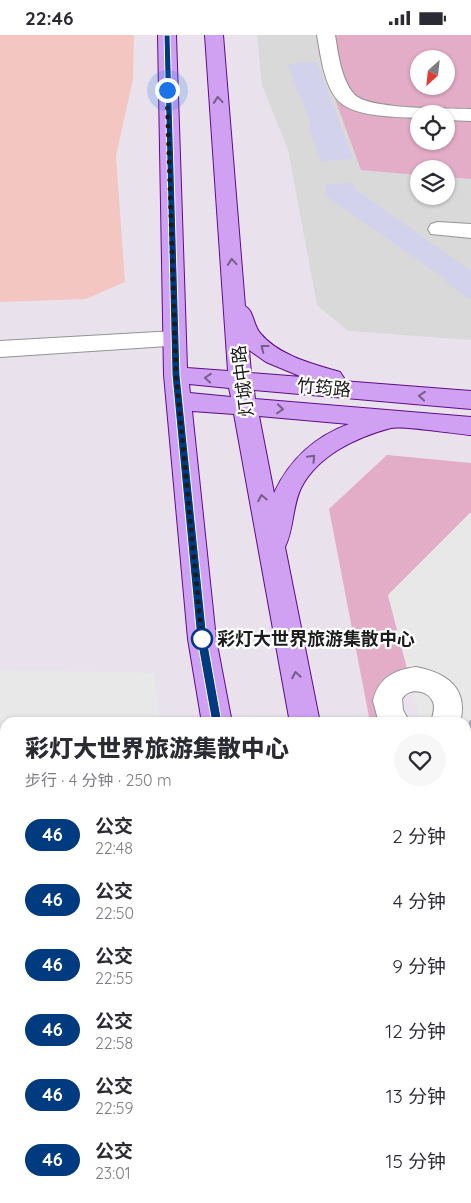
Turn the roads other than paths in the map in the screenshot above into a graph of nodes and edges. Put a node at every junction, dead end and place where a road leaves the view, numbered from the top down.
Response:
1 (167, 35) edge
2 (214, 35) edge
3 (326, 35) edge
4 (471, 115) edge
5 (438, 229) dead end
6 (471, 231) edge
7 (235, 299) junction
8 (175, 339) junction
9 (0, 349) edge
10 (176, 375) junction
11 (242, 393) junction
12 (391, 393) junction
13 (471, 400) edge
14 (179, 401) junction
15 (398, 419) junction
16 (471, 426) edge
17 (273, 549) junction
18 (216, 717) edge
19 (304, 717) edge
20 (392, 717) edge
21 (447, 717) edge

1 - 8 main road
7 -> 2 main road, 灯城中路
3 - 4 lane
5 - 6 lane
7 - 11 main road, 灯城中路
12 -> 7 main road
8 - 9 lane
8 - 10 main road
11 -> 10 main road, 竹筠路
10 - 14 main road
11 - 12 main road, 竹筠路
11 - 14 main road, 竹筠路
11 -> 15 main road, 竹筠路
17 -> 11 main road, 灯城中路
13 -> 12 main road, 竹筠路
14 - 18 main road
15 - 16 main road, 竹筠路
17 -> 15 main road
19 -> 17 main road, 灯城中路
20 - 21 lane

